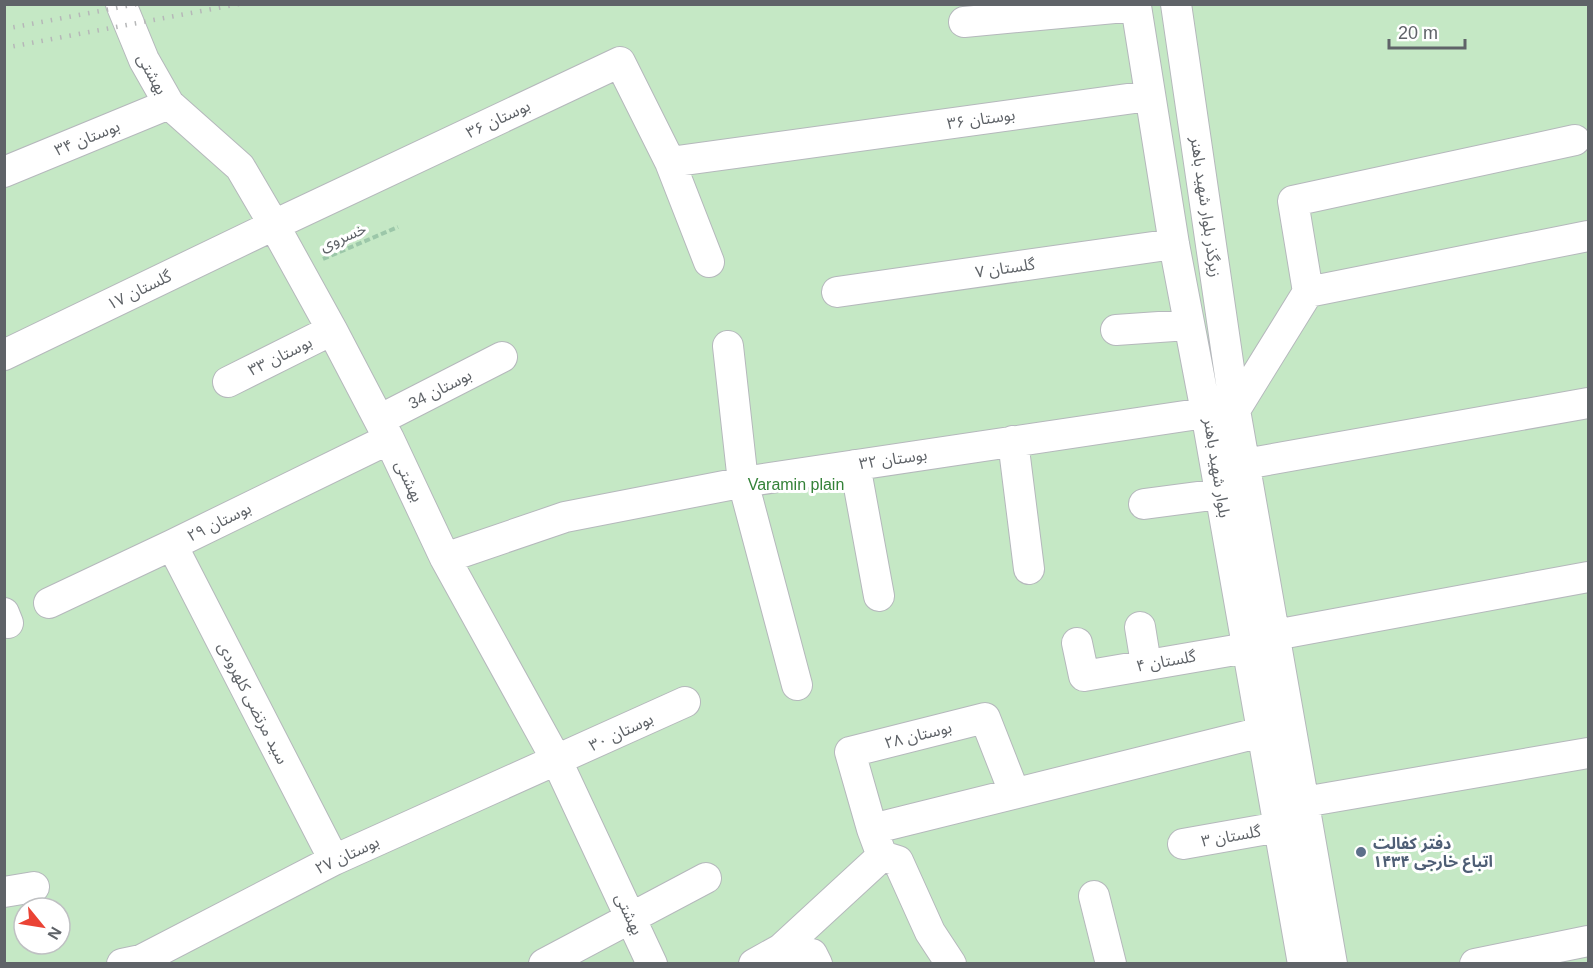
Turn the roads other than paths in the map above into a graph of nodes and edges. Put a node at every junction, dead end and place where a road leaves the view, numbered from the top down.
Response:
1 (1176, 4) edge
2 (1136, 6) edge
3 (124, 15) edge
4 (964, 22) dead end
5 (1149, 96) junction
6 (169, 104) junction
7 (1575, 140) dead end
8 (670, 162) junction
9 (4, 172) edge
10 (274, 225) junction
11 (1588, 236) edge
12 (1174, 244) junction
13 (708, 262) dead end
14 (837, 292) dead end
15 (1308, 292) junction
16 (1188, 325) junction
17 (332, 330) junction
18 (1116, 330) dead end
19 (728, 346) dead end
20 (4, 355) edge
21 (502, 357) dead end
22 (228, 382) dead end
23 (1588, 403) edge
24 (1235, 410) junction
25 (1206, 412) junction
26 (384, 429) junction
27 (1013, 441) junction
28 (1245, 464) junction
29 (855, 465) junction
30 (743, 482) junction
31 (1220, 494) junction
32 (1144, 504) dead end
33 (172, 545) junction
34 (446, 558) junction
35 (1029, 569) dead end
36 (1588, 578) edge
37 (879, 596) dead end
38 (49, 603) dead end
39 (1140, 627) dead end
40 (1275, 635) junction
41 (1077, 643) dead end
42 (1247, 648) junction
43 (1146, 664) junction
44 (797, 686) dead end
45 (685, 702) dead end
46 (1262, 732) junction
47 (1588, 753) edge
48 (557, 761) junction
49 (1014, 792) junction
50 (1304, 802) junction
51 (1279, 827) junction
52 (872, 829) junction
53 (1183, 844) dead end
54 (882, 856) junction
55 (334, 860) junction
56 (705, 878) dead end
57 (34, 887) dead end
58 (4, 892) edge
59 (1094, 896) dead end
60 (632, 918) junction
61 (1588, 941) edge
62 (781, 949) junction
63 (135, 962) edge
64 (544, 963) edge
65 (652, 963) edge
66 (754, 963) edge
67 (817, 963) edge
68 (951, 963) edge
69 (1111, 963) edge
70 (1303, 963) edge
71 (1332, 963) edge
72 (1475, 963) edge

1 - 24 street, زیرگذر بلوار شهید باهنر
2 - 4 street
2 - 5 street
3 - 6 street, بهشتی
5 - 8 street, بوستان ۳۶
5 - 12 street
6 - 9 street, بوستان ۳۴
6 - 10 street, بهشتی
7 - 15 street
8 - 10 street, بوستان ۳۶
8 - 13 street, بوستان ۳۶
10 - 17 street, بهشتی
10 - 20 street, گلستان ۱۷
11 - 15 street
12 - 14 street, گلستان ۷
12 - 16 street
15 - 24 street
16 - 18 street
16 - 25 street
17 - 22 street, بوستان ۳۳
17 - 26 street, بهشتی
19 - 30 street
21 - 26 street, بوستان 34
23 - 28 street
24 - 25 street, بلوار شهید باهنر
24 - 28 street, بلوار شهید باهنر
25 - 27 street, بوستان ۳۲
25 - 31 street, بلوار شهید باهنر
26 - 33 street, بوستان ۲۹
26 - 34 street, بهشتی
27 - 29 street, بوستان ۳۲
27 - 35 street
28 - 40 street, بلوار شهید باهنر
29 - 30 street, بوستان ۳۲
29 - 37 street
30 - 34 street, بوستان ۳۲
30 - 44 street
31 - 32 street
31 - 42 street, بلوار شهید باهنر
33 - 38 street, بوستان ۲۹
33 - 55 street, سید مرتضی کلهرودی
34 - 48 street, بهشتی
36 - 40 street
39 - 43 street
40 - 50 street, بلوار شهید باهنر
41 - 43 street, گلستان ۴
42 - 43 street, گلستان ۴
42 - 46 street, بلوار شهید باهنر
45 - 48 street, بوستان ۳۰
46 - 49 street
46 - 51 street, بلوار شهید باهنر
47 - 50 street
48 - 55 street, بوستان ۲۷
48 - 60 street, بهشتی
49 - 52 street
49 - 52 street, بوستان ۲۸
50 - 71 street, بلوار شهید باهنر
51 - 53 street, گلستان ۳
51 - 70 street, بلوار شهید باهنر
52 - 54 street, بوستان ۲۸
54 - 62 street
54 - 68 street
55 - 63 street, بوستان ۲۷
56 - 60 street
57 - 58 street
59 - 69 street
60 - 64 street
60 - 65 street, بهشتی
61 - 72 street
62 - 66 street
62 - 67 street

